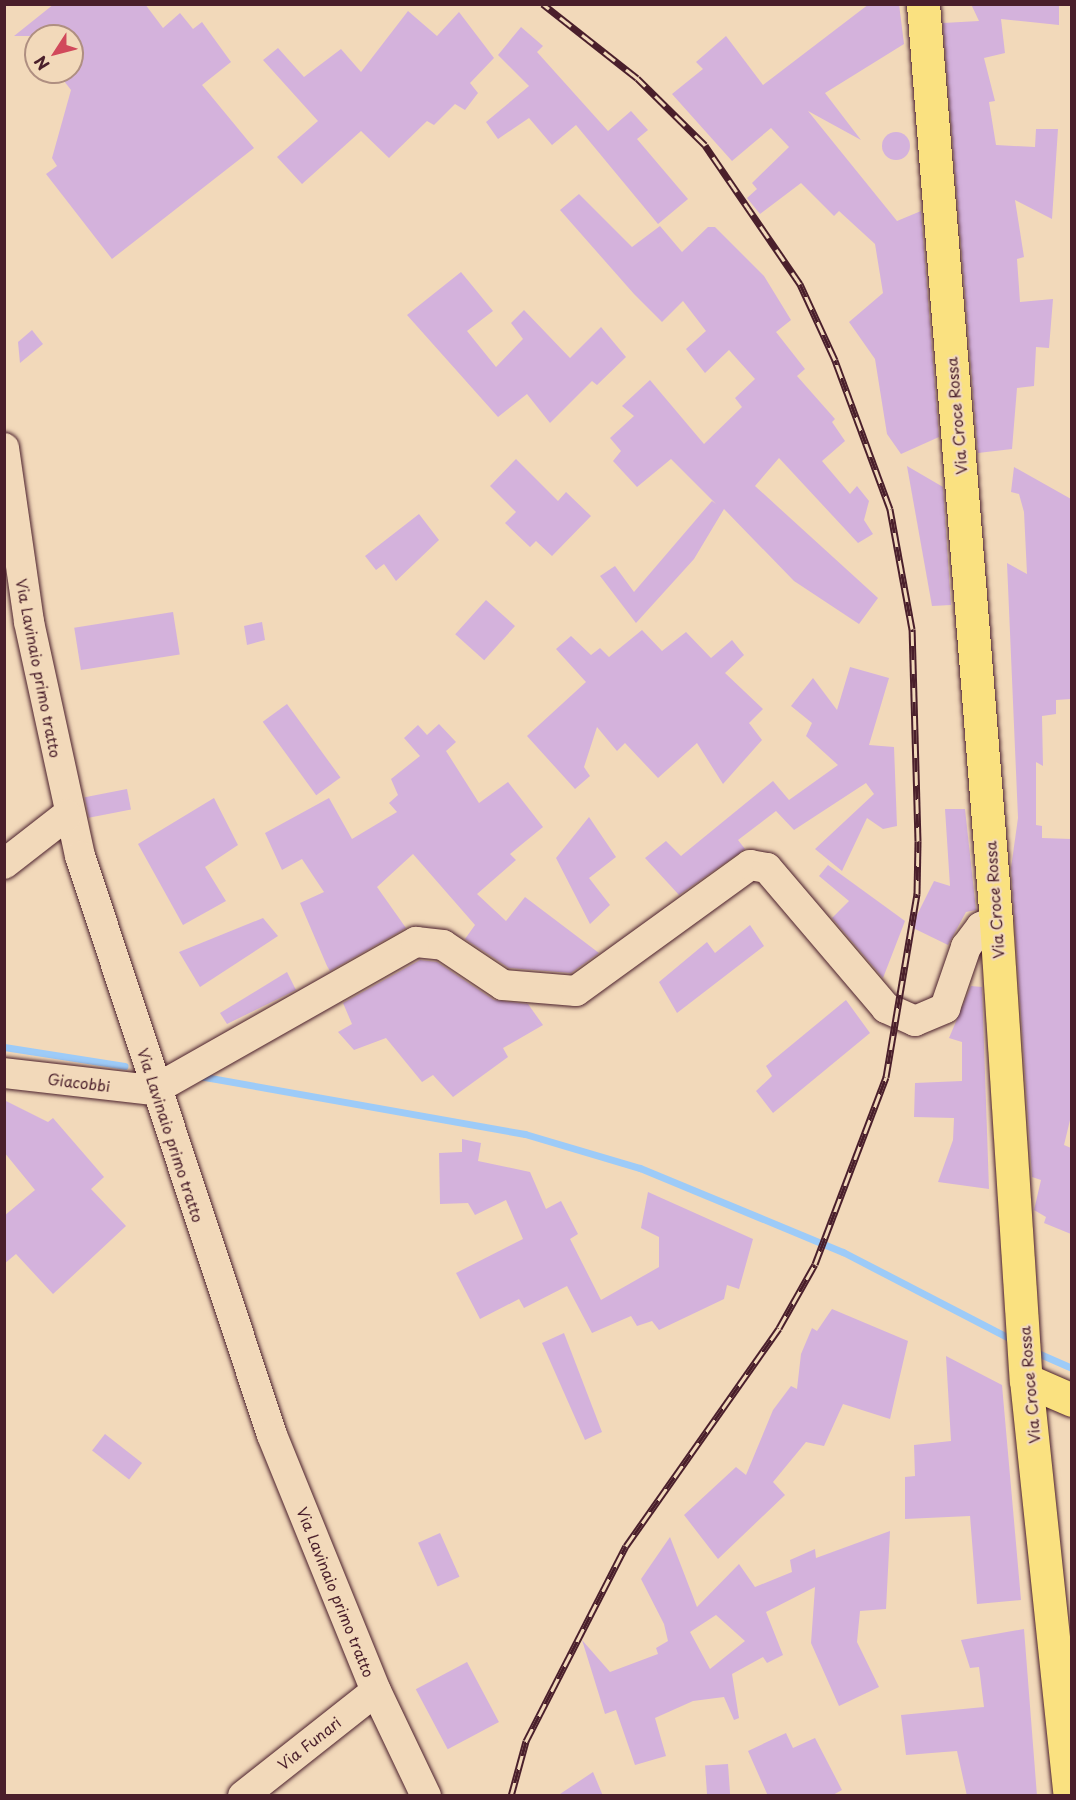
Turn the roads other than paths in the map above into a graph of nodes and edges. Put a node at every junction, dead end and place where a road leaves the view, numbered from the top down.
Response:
1 (923, 4) edge
2 (4, 448) edge
3 (67, 815) junction
4 (4, 864) edge
5 (996, 921) junction
6 (4, 1073) edge
7 (154, 1090) junction
8 (1026, 1374) junction
9 (1071, 1400) edge
10 (376, 1691) junction
11 (243, 1796) edge
12 (426, 1796) edge
13 (1070, 1796) edge

1 - 5 main road, Via Croce Rossa
2 - 3 street, Via Lavinaio primo tratto
3 - 4 street
3 - 7 street, Via Lavinaio primo tratto
5 - 7 street
5 - 8 main road, Via Croce Rossa
6 - 7 street, Giacobbi
7 - 10 street, Via Lavinaio primo tratto
8 - 9 main road
8 - 13 main road, Via Croce Rossa
10 - 11 street, Via Funari
10 - 12 street, Via Lavinaio primo tratto

